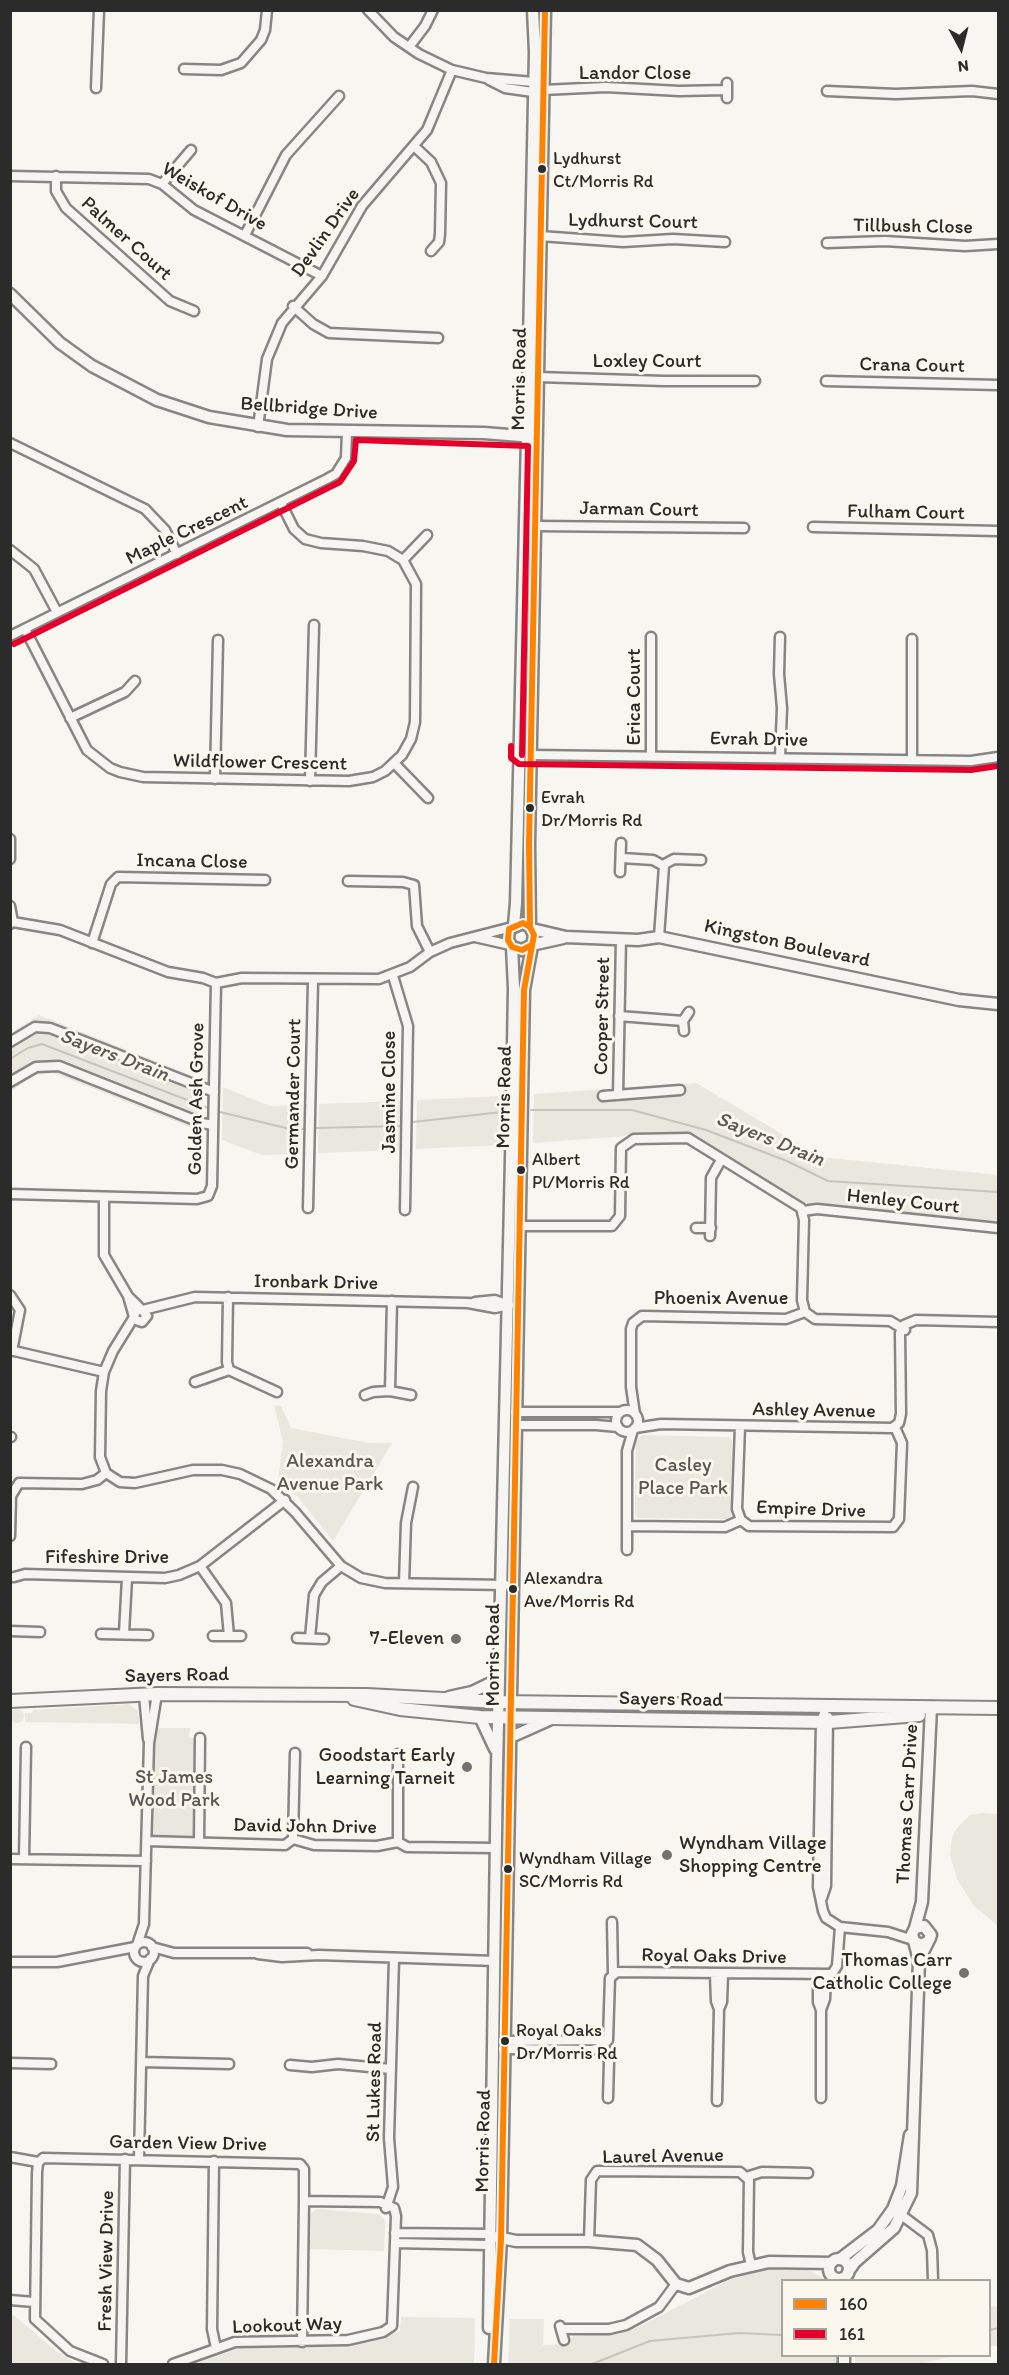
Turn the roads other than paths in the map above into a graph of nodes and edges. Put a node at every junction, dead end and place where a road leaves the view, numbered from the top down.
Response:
1 (99, 10) edge
2 (267, 10) edge
3 (368, 10) edge
4 (433, 10) edge
5 (533, 10) edge
6 (545, 10) edge
7 (409, 47) junction
8 (184, 69) dead end
9 (452, 70) junction
10 (96, 88) dead end
11 (537, 88) junction
12 (727, 90) dead end
13 (827, 91) dead end
14 (999, 94) edge
15 (339, 96) dead end
16 (415, 147) junction
17 (191, 150) dead end
18 (10, 176) edge
19 (56, 176) junction
20 (162, 184) junction
21 (245, 235) junction
22 (540, 236) junction
23 (725, 242) dead end
24 (827, 243) dead end
25 (999, 244) edge
26 (431, 252) dead end
27 (322, 276) junction
28 (10, 294) edge
29 (293, 306) junction
30 (194, 311) dead end
31 (438, 338) dead end
32 (538, 377) junction
33 (755, 381) dead end
34 (826, 381) dead end
35 (999, 385) edge
36 (533, 394) junction
37 (258, 427) junction
38 (347, 431) junction
39 (532, 437) junction
40 (10, 443) edge
41 (281, 503) junction
42 (535, 526) junction
43 (813, 527) dead end
44 (744, 528) dead end
45 (999, 531) edge
46 (427, 535) dead end
47 (10, 550) edge
48 (177, 554) junction
49 (403, 560) junction
50 (57, 612) junction
51 (314, 625) dead end
52 (25, 629) junction
53 (10, 636) edge
54 (651, 637) dead end
55 (780, 637) dead end
56 (912, 639) dead end
57 (218, 640) dead end
58 (135, 681) dead end
59 (70, 718) junction
60 (519, 755) junction
61 (531, 755) junction
62 (651, 756) junction
63 (999, 757) edge
64 (780, 758) junction
65 (912, 759) junction
66 (395, 764) junction
67 (216, 778) junction
68 (310, 781) junction
69 (428, 798) dead end
70 (10, 838) edge
71 (621, 843) dead end
72 (622, 858) junction
73 (10, 859) edge
74 (701, 860) dead end
75 (663, 865) junction
76 (620, 872) dead end
77 (265, 880) dead end
78 (348, 881) dead end
79 (10, 906) edge
80 (12, 923) edge
81 (513, 926) junction
82 (531, 928) junction
83 (472, 937) junction
84 (566, 937) junction
85 (660, 937) junction
86 (621, 939) junction
87 (92, 943) junction
88 (531, 945) junction
89 (511, 946) junction
90 (430, 952) junction
91 (393, 975) junction
92 (313, 981) junction
93 (216, 983) junction
94 (999, 1004) edge
95 (689, 1012) dead end
96 (619, 1016) junction
97 (683, 1021) junction
98 (684, 1031) dead end
99 (10, 1042) edge
100 (10, 1082) edge
101 (680, 1090) dead end
102 (214, 1092) junction
103 (618, 1095) junction
104 (603, 1096) dead end
105 (213, 1125) junction
106 (721, 1160) junction
107 (10, 1194) edge
108 (104, 1197) junction
109 (308, 1208) dead end
110 (405, 1210) dead end
111 (803, 1211) junction
112 (515, 1226) junction
113 (696, 1228) dead end
114 (999, 1228) edge
115 (10, 1294) edge
116 (128, 1296) junction
117 (228, 1298) junction
118 (392, 1301) junction
119 (513, 1305) junction
120 (144, 1311) junction
121 (805, 1312) junction
122 (135, 1318) junction
123 (999, 1322) edge
124 (904, 1329) junction
125 (11, 1350) edge
126 (229, 1370) junction
127 (104, 1372) junction
128 (195, 1382) dead end
129 (631, 1387) junction
130 (390, 1391) junction
131 (278, 1392) dead end
132 (365, 1395) dead end
133 (411, 1395) dead end
134 (620, 1412) junction
135 (635, 1414) junction
136 (512, 1418) junction
137 (661, 1424) junction
138 (740, 1426) junction
139 (895, 1427) junction
140 (620, 1429) junction
141 (634, 1429) junction
142 (627, 1451) junction
143 (106, 1473) junction
144 (413, 1487) dead end
145 (285, 1500) junction
146 (741, 1520) junction
147 (627, 1526) junction
148 (10, 1536) edge
149 (627, 1550) dead end
150 (200, 1566) junction
151 (341, 1566) junction
152 (12, 1574) edge
153 (127, 1578) junction
154 (404, 1583) junction
155 (507, 1585) junction
156 (10, 1631) edge
157 (40, 1632) dead end
158 (124, 1633) junction
159 (101, 1634) dead end
160 (148, 1635) dead end
161 (213, 1636) dead end
162 (229, 1636) junction
163 (241, 1636) dead end
164 (297, 1638) dead end
165 (309, 1638) junction
166 (324, 1639) dead end
167 (499, 1679) junction
168 (157, 1694) junction
169 (144, 1695) junction
170 (348, 1696) junction
171 (441, 1699) junction
172 (10, 1701) edge
173 (505, 1702) junction
174 (826, 1707) junction
175 (999, 1708) edge
176 (931, 1711) junction
177 (999, 1714) edge
178 (480, 1717) junction
179 (505, 1717) junction
180 (558, 1718) junction
181 (825, 1722) junction
182 (511, 1737) junction
183 (200, 1738) dead end
184 (149, 1743) junction
185 (27, 1747) dead end
186 (295, 1753) dead end
187 (398, 1754) dead end
188 (497, 1755) junction
189 (293, 1839) junction
190 (147, 1841) junction
191 (199, 1842) junction
192 (398, 1842) junction
193 (496, 1848) junction
194 (509, 1848) junction
195 (10, 1859) edge
196 (24, 1859) junction
197 (146, 1861) junction
198 (922, 1902) junction
199 (612, 1922) dead end
200 (144, 1924) junction
201 (840, 1927) junction
202 (928, 1928) junction
203 (914, 1934) junction
204 (928, 1942) junction
205 (136, 1946) junction
206 (152, 1946) junction
207 (117, 1951) junction
208 (174, 1953) junction
209 (136, 1958) junction
210 (151, 1958) junction
211 (394, 1959) junction
212 (919, 1960) junction
213 (495, 1961) junction
214 (10, 1962) edge
215 (614, 1973) junction
216 (719, 1974) junction
217 (822, 1975) junction
218 (143, 1976) junction
219 (605, 2042) junction
220 (498, 2045) junction
221 (142, 2061) junction
222 (10, 2063) edge
223 (51, 2064) dead end
224 (229, 2064) dead end
225 (290, 2065) dead end
226 (391, 2068) junction
227 (609, 2098) dead end
228 (820, 2098) dead end
229 (717, 2101) dead end
230 (10, 2157) edge
231 (125, 2159) junction
232 (139, 2159) junction
233 (214, 2161) junction
234 (38, 2162) junction
235 (808, 2173) dead end
236 (746, 2177) junction
237 (304, 2201) junction
238 (387, 2207) junction
239 (898, 2212) junction
240 (441, 2234) junction
241 (395, 2238) junction
242 (488, 2239) junction
243 (501, 2239) junction
244 (589, 2241) junction
245 (441, 2244) junction
246 (751, 2265) junction
247 (834, 2271) edge
248 (847, 2276) edge
249 (933, 2279) edge
250 (676, 2284) junction
251 (10, 2300) edge
252 (34, 2302) junction
253 (492, 2336) junction
254 (564, 2340) dead end
255 (302, 2342) junction
256 (216, 2348) junction
257 (103, 2364) edge
258 (121, 2364) edge
259 (173, 2364) edge
260 (488, 2364) edge
261 (494, 2364) edge

1 - 10 street
2 - 8 street
3 - 7 street, Landor Close
4 - 7 street
5 - 11 street, Morris Road
6 - 11 street, Morris Road
7 - 9 street, Landor Close
9 - 11 street, Landor Close
9 - 16 street, Devlin Drive
11 - 12 street, Landor Close
11 - 22 street, Morris Road
11 - 36 street, Morris Road
13 - 14 street
15 - 21 street
16 - 26 street
16 - 27 street, Devlin Drive
17 - 20 street
18 - 19 street, Weiskof Drive
19 - 20 street, Weiskof Drive
19 - 30 street, Palmer Court
20 - 21 street, Weiskof Drive
21 - 27 street, Weiskof Drive
22 - 23 street, Lydhurst Court
22 - 32 street, Morris Road
24 - 25 street, Tillbush Close
27 - 29 street, Devlin Drive
28 - 37 street, Bellbridge Drive
29 - 31 street
29 - 37 street, Devlin Drive
32 - 33 street, Loxley Court
32 - 36 street, Morris Road
34 - 35 street, Crana Court
36 - 39 street, Morris Road
37 - 38 street, Bellbridge Drive
38 - 39 street, Bellbridge Drive
38 - 41 street, Maple Crescent
39 - 42 street, Morris Road
39 - 60 street, Morris Road
40 - 48 street
41 - 48 street, Maple Crescent
41 - 49 street
42 - 44 street, Jarman Court
42 - 61 street, Morris Road
43 - 45 street, Fulham Court
46 - 49 street
47 - 50 street
48 - 50 street, Maple Crescent
49 - 66 street
50 - 52 street, Maple Crescent
51 - 68 street
52 - 53 street, Maple Crescent
52 - 59 street, Wildflower Crescent
54 - 62 street, Erica Court
55 - 64 street
56 - 65 street
57 - 67 street
58 - 59 street
59 - 67 street, Wildflower Crescent
60 - 61 street, Evrah Drive
60 - 81 street, Morris Road
61 - 62 street, Evrah Drive
61 - 82 street, Morris Road
62 - 64 street, Evrah Drive
63 - 65 street, Evrah Drive
64 - 65 street, Evrah Drive
66 - 68 street, Wildflower Crescent
66 - 69 street
67 - 68 street, Wildflower Crescent
70 - 73 street
71 - 72 street
72 - 75 street
72 - 76 street
74 - 75 street
75 - 85 street
77 - 87 street, Incana Close
78 - 90 street
79 - 80 street
80 - 87 street
81 - 82 street
81 - 83 street
81 - 89 street
82 - 84 street, Kingston Boulevard
82 - 88 street
83 - 89 street
83 - 90 street
84 - 86 street, Kingston Boulevard
84 - 88 street, Kingston Boulevard
85 - 86 street, Kingston Boulevard
85 - 94 street, Kingston Boulevard
86 - 96 street, Cooper Street
87 - 93 street
88 - 89 street
88 - 112 street, Morris Road
89 - 112 street, Morris Road
90 - 91 street
91 - 92 street
91 - 110 street, Jasmine Close
92 - 93 street
92 - 109 street, Germander Court
93 - 102 street, Golden Ash Grove
95 - 97 street
96 - 97 street
96 - 103 street, Cooper Street
97 - 98 street
99 - 102 street
100 - 105 street
101 - 103 street
102 - 105 street, Golden Ash Grove
103 - 104 street
105 - 108 street, Golden Ash Grove
106 - 111 street
106 - 112 street
106 - 113 street
107 - 108 street, Golden Ash Grove
108 - 116 street
111 - 114 street, Henley Court
111 - 121 street
112 - 119 street, Morris Road
115 - 125 street
116 - 120 street
116 - 122 street
117 - 118 street, Ironbark Drive
117 - 120 street, Ironbark Drive
117 - 126 street
118 - 119 street, Ironbark Drive
118 - 130 street
119 - 136 street, Morris Road
120 - 122 street
121 - 124 street, Phoenix Avenue
121 - 129 street, Phoenix Avenue
122 - 127 street
123 - 124 street
124 - 139 street, Ashley Avenue
125 - 127 street
126 - 128 street
126 - 131 street
127 - 143 street
129 - 134 street, Phoenix Avenue
129 - 135 street, Phoenix Avenue
130 - 132 street
130 - 133 street
134 - 135 street
134 - 136 street
134 - 140 street
135 - 137 street, Ashley Avenue
135 - 141 street
136 - 140 street
136 - 155 street, Morris Road
137 - 138 street, Ashley Avenue
137 - 141 street, Ashley Avenue
138 - 139 street, Ashley Avenue
138 - 146 street
139 - 146 street, Empire Drive
140 - 141 street
140 - 142 street
141 - 142 street
142 - 147 street
143 - 145 street
143 - 148 street
144 - 154 street
145 - 150 street, Fifeshire Drive
145 - 151 street
146 - 147 street, Empire Drive
147 - 149 street
150 - 153 street, Fifeshire Drive
150 - 162 street
151 - 154 street
151 - 165 street
152 - 153 street, Fifeshire Drive
153 - 158 street
154 - 155 street
155 - 167 street, Morris Road
155 - 173 street, Morris Road
156 - 157 street
158 - 159 street
158 - 160 street
161 - 162 street
162 - 163 street
164 - 165 street
165 - 166 street
167 - 171 street
167 - 173 street, Morris Road
168 - 169 main road, Sayers Road
168 - 170 main road, Sayers Road
168 - 184 street
169 - 172 main road, Sayers Road
169 - 184 street
170 - 171 main road, Sayers Road
170 - 178 main road, Sayers Road
171 - 173 main road, Sayers Road
173 - 174 main road, Sayers Road
173 - 179 street, Morris Road
174 - 176 main road, Sayers Road
174 - 181 street
175 - 176 main road, Sayers Road
176 - 177 main road, Sayers Road
176 - 181 main road, Sayers Road
176 - 198 street, Thomas Carr Drive
178 - 179 main road, Sayers Road
178 - 188 street
179 - 180 main road, Sayers Road
179 - 182 street, Morris Road
179 - 188 street, Morris Road
180 - 181 main road, Sayers Road
180 - 182 street
181 - 201 street
182 - 194 street, Morris Road
183 - 191 street
184 - 190 street
185 - 196 street
186 - 189 street
187 - 192 street
188 - 193 street, Morris Road
189 - 191 street, David John Drive
189 - 192 street, David John Drive
190 - 191 street, David John Drive
190 - 197 street
192 - 193 street, David John Drive
193 - 194 street
193 - 213 street, Morris Road
194 - 220 street, Morris Road
195 - 196 street
196 - 197 street
197 - 200 street
198 - 202 street, Thomas Carr Drive
198 - 203 street, Thomas Carr Drive
199 - 215 street
200 - 205 street
200 - 206 street
201 - 203 street
201 - 217 street
202 - 203 street
202 - 204 street
203 - 204 street
203 - 212 street, Thomas Carr Drive
204 - 212 street, Thomas Carr Drive
205 - 206 street
205 - 207 street
205 - 209 street
206 - 208 street
206 - 210 street
207 - 209 street
207 - 214 street
208 - 210 street
208 - 211 street
209 - 210 street
209 - 218 street
210 - 218 street
211 - 213 street
211 - 226 street, St Lukes Road
212 - 239 street, Thomas Carr Drive
213 - 220 street, Morris Road
215 - 216 street, Royal Oaks Drive
215 - 219 street, Royal Oaks Drive
216 - 217 street, Royal Oaks Drive
216 - 229 street
217 - 228 street
218 - 221 street
219 - 220 street
219 - 227 street, Royal Oaks Drive
220 - 242 street, Morris Road
220 - 243 street, Morris Road
221 - 224 street
221 - 232 street
222 - 223 street
225 - 226 street
226 - 238 street, St Lukes Road
230 - 234 street, Garden View Drive
231 - 232 street, Garden View Drive
231 - 234 street, Garden View Drive
231 - 258 street, Fresh View Drive
232 - 233 street, Garden View Drive
233 - 237 street, Garden View Drive
233 - 256 street
234 - 252 street
235 - 236 street
236 - 244 street, Laurel Avenue
236 - 246 street, Laurel Avenue
237 - 238 street
237 - 255 street, Garden View Drive
238 - 241 street
239 - 247 street, Thomas Carr Drive
239 - 248 street, Thomas Carr Drive
239 - 249 street
240 - 241 street
240 - 242 street
240 - 245 street
241 - 245 street
241 - 255 street, Lookout Way
242 - 243 street
242 - 245 street
242 - 253 street, Morris Road
243 - 244 street
243 - 253 street, Morris Road
244 - 250 street
246 - 247 street
246 - 250 street
247 - 248 street
247 - 248 street
250 - 254 street
251 - 252 street
252 - 257 street
253 - 260 street, Morris Road
253 - 261 street, Morris Road
255 - 256 street, Lookout Way
256 - 259 street, Lookout Way

